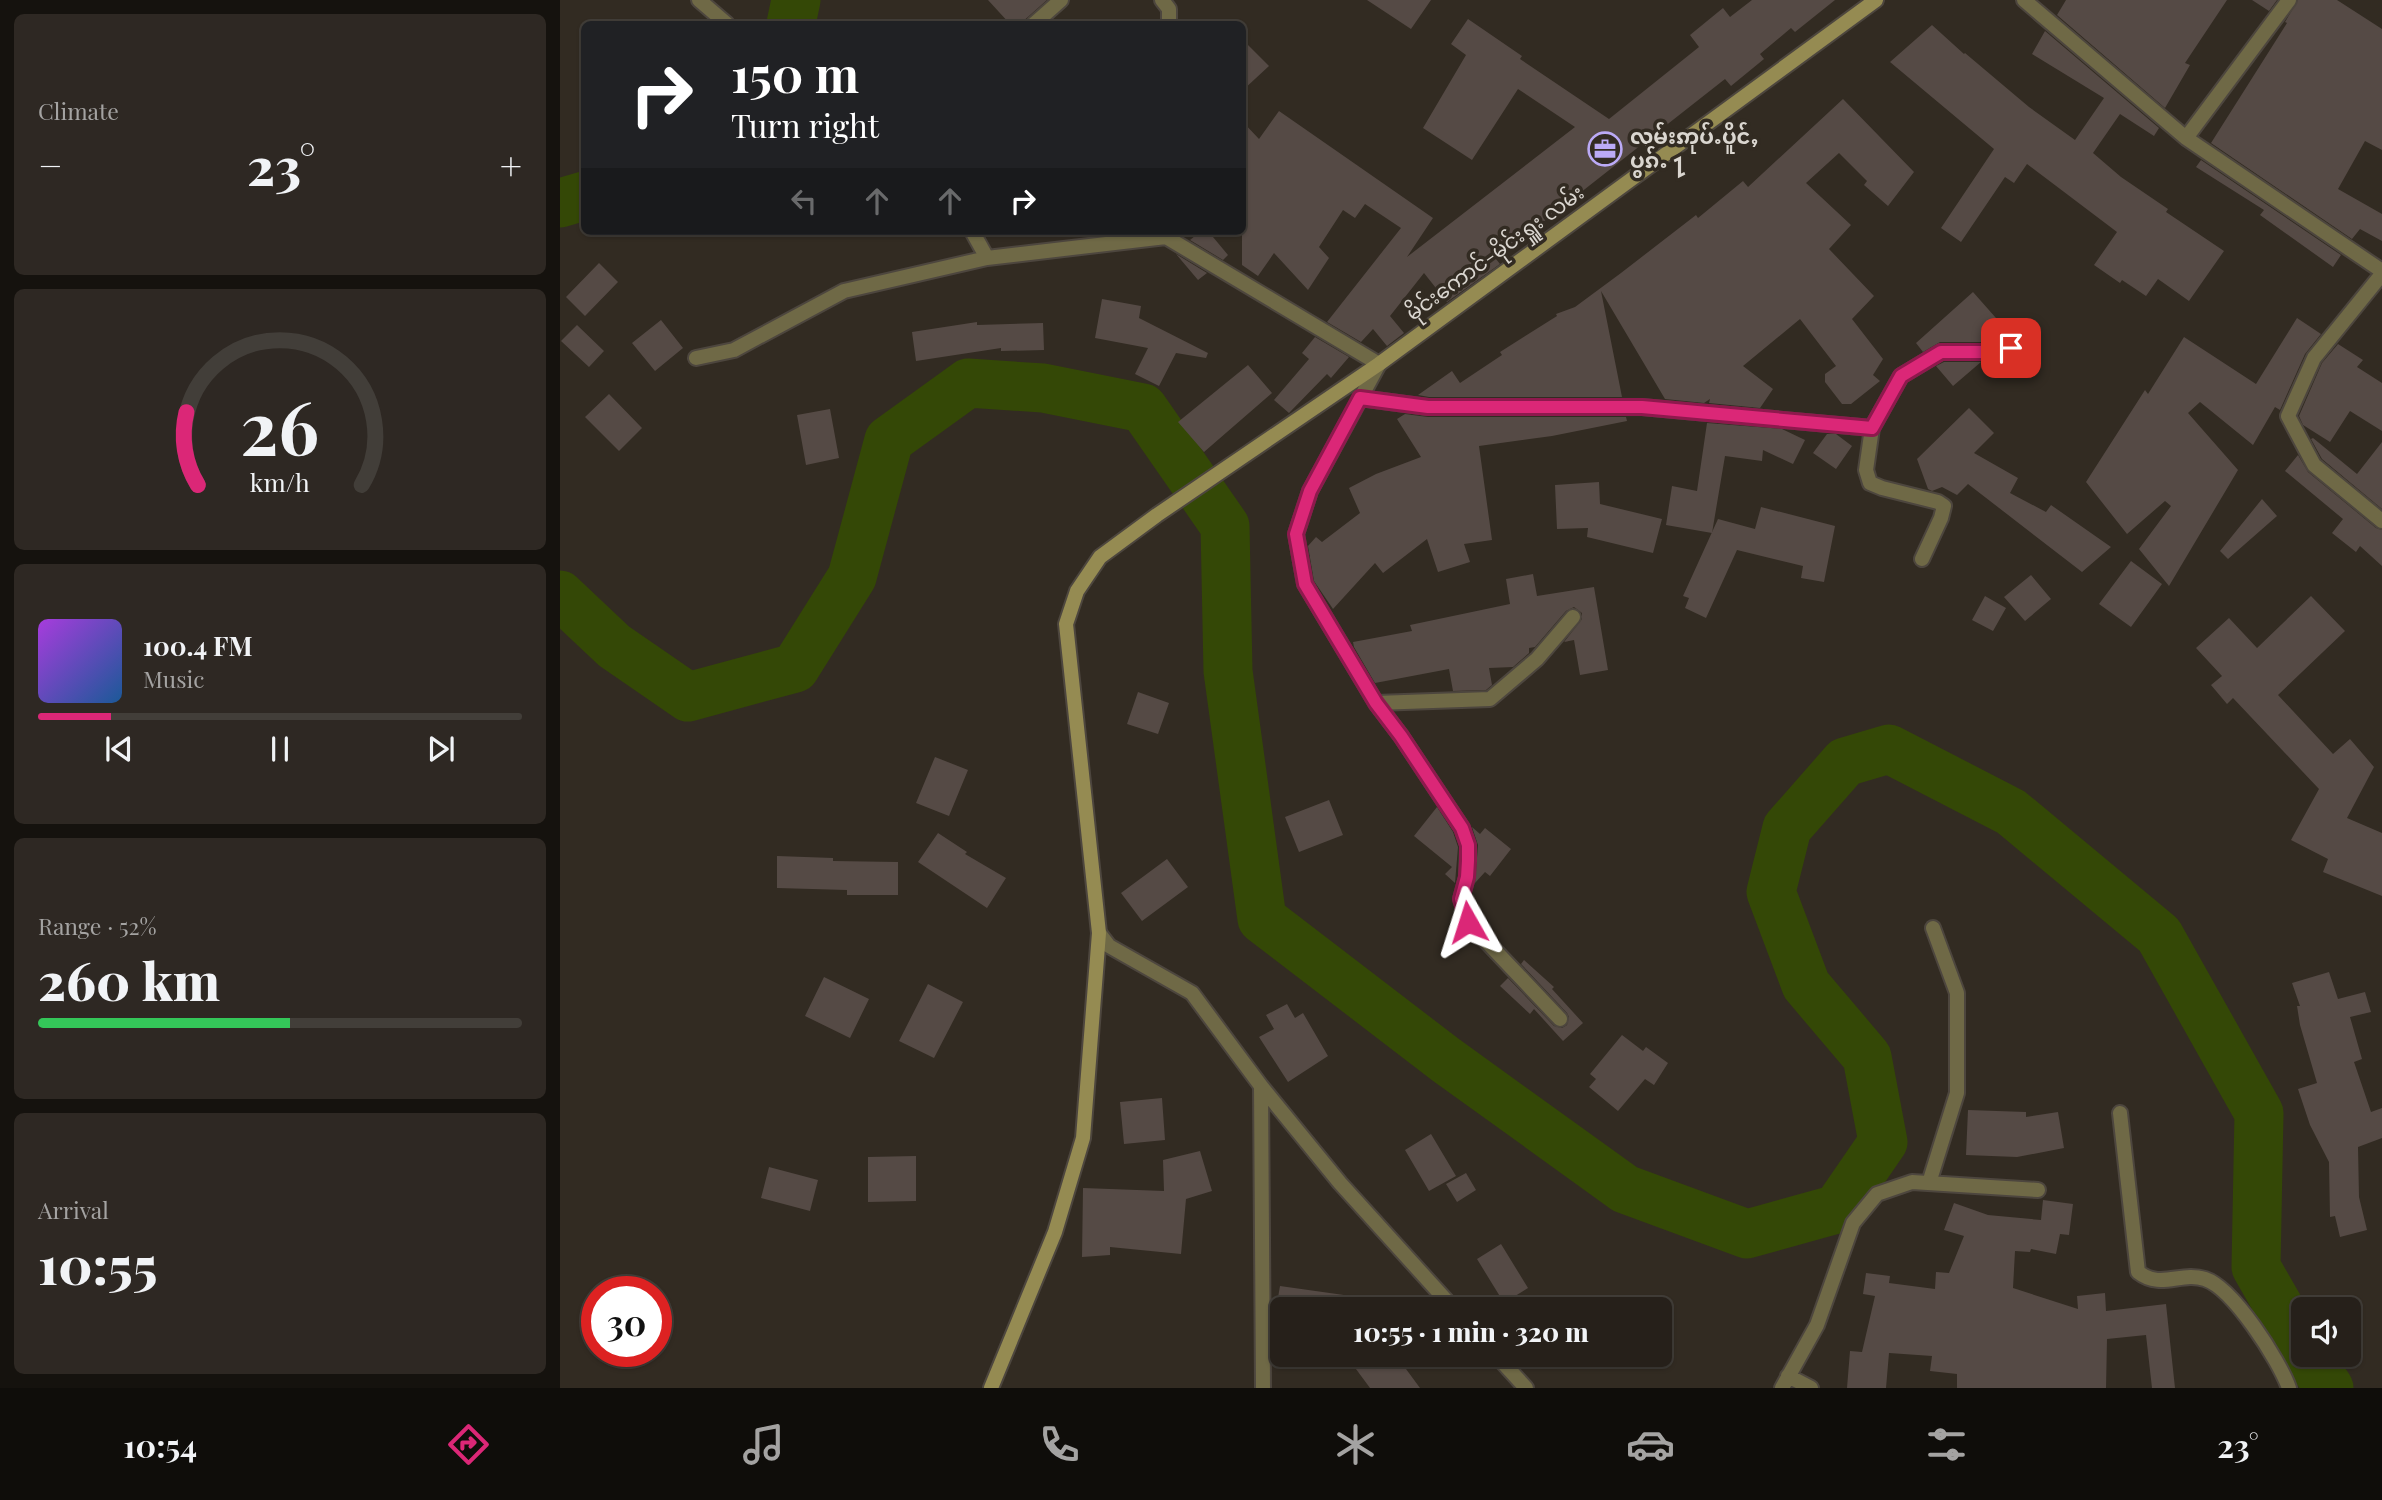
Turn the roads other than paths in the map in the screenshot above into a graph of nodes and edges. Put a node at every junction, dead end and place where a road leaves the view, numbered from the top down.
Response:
1 (699, 0) edge
2 (1062, 0) edge
3 (1162, 0) edge
4 (1877, 0) edge
5 (2289, 0) edge
6 (2031, 3) edge
7 (724, 21) edge
8 (1038, 21) edge
9 (1169, 21) edge
10 (2186, 138) junction
11 (974, 235) edge
12 (1158, 235) edge
13 (1168, 235) edge
14 (986, 258) junction
15 (2382, 272) edge
16 (2030, 334) dead end
17 (696, 358) dead end
18 (1379, 364) junction
19 (1360, 398) junction
20 (1872, 428) junction
21 (2382, 521) edge
22 (1922, 559) dead end
23 (1573, 617) dead end
24 (1376, 703) junction
25 (1933, 928) dead end
26 (1099, 933) junction
27 (1560, 1019) dead end
28 (1261, 1086) junction
29 (2120, 1113) dead end
30 (1929, 1183) junction
31 (2038, 1190) dead end
32 (1443, 1297) edge
33 (1507, 1367) edge
34 (1785, 1382) edge
35 (991, 1388) edge
36 (1263, 1388) edge
37 (1526, 1388) edge
38 (1811, 1388) edge
39 (2289, 1388) edge

1 - 7 street
2 - 8 street
3 - 9 street
4 - 18 main road, မိုင်းကောင်-မိုင်းရှူး လမ်း
5 - 10 street
6 - 10 street
10 - 15 street
11 - 14 street
12 - 14 street
13 - 18 street
14 - 17 street
15 - 21 street
16 - 20 street
18 - 19 street
18 - 26 main road, မိုင်းကောင်-မိုင်းရှူး လမ်း
19 - 20 street
19 - 24 street
20 - 22 street
23 - 24 street
24 - 27 street
25 - 30 street
26 - 28 street
26 - 35 main road, မိုင်းကောင်-မိုင်းရှူး လမ်း
28 - 32 street
28 - 36 street
29 - 39 street
30 - 31 street
30 - 34 street
33 - 37 street
34 - 38 street

